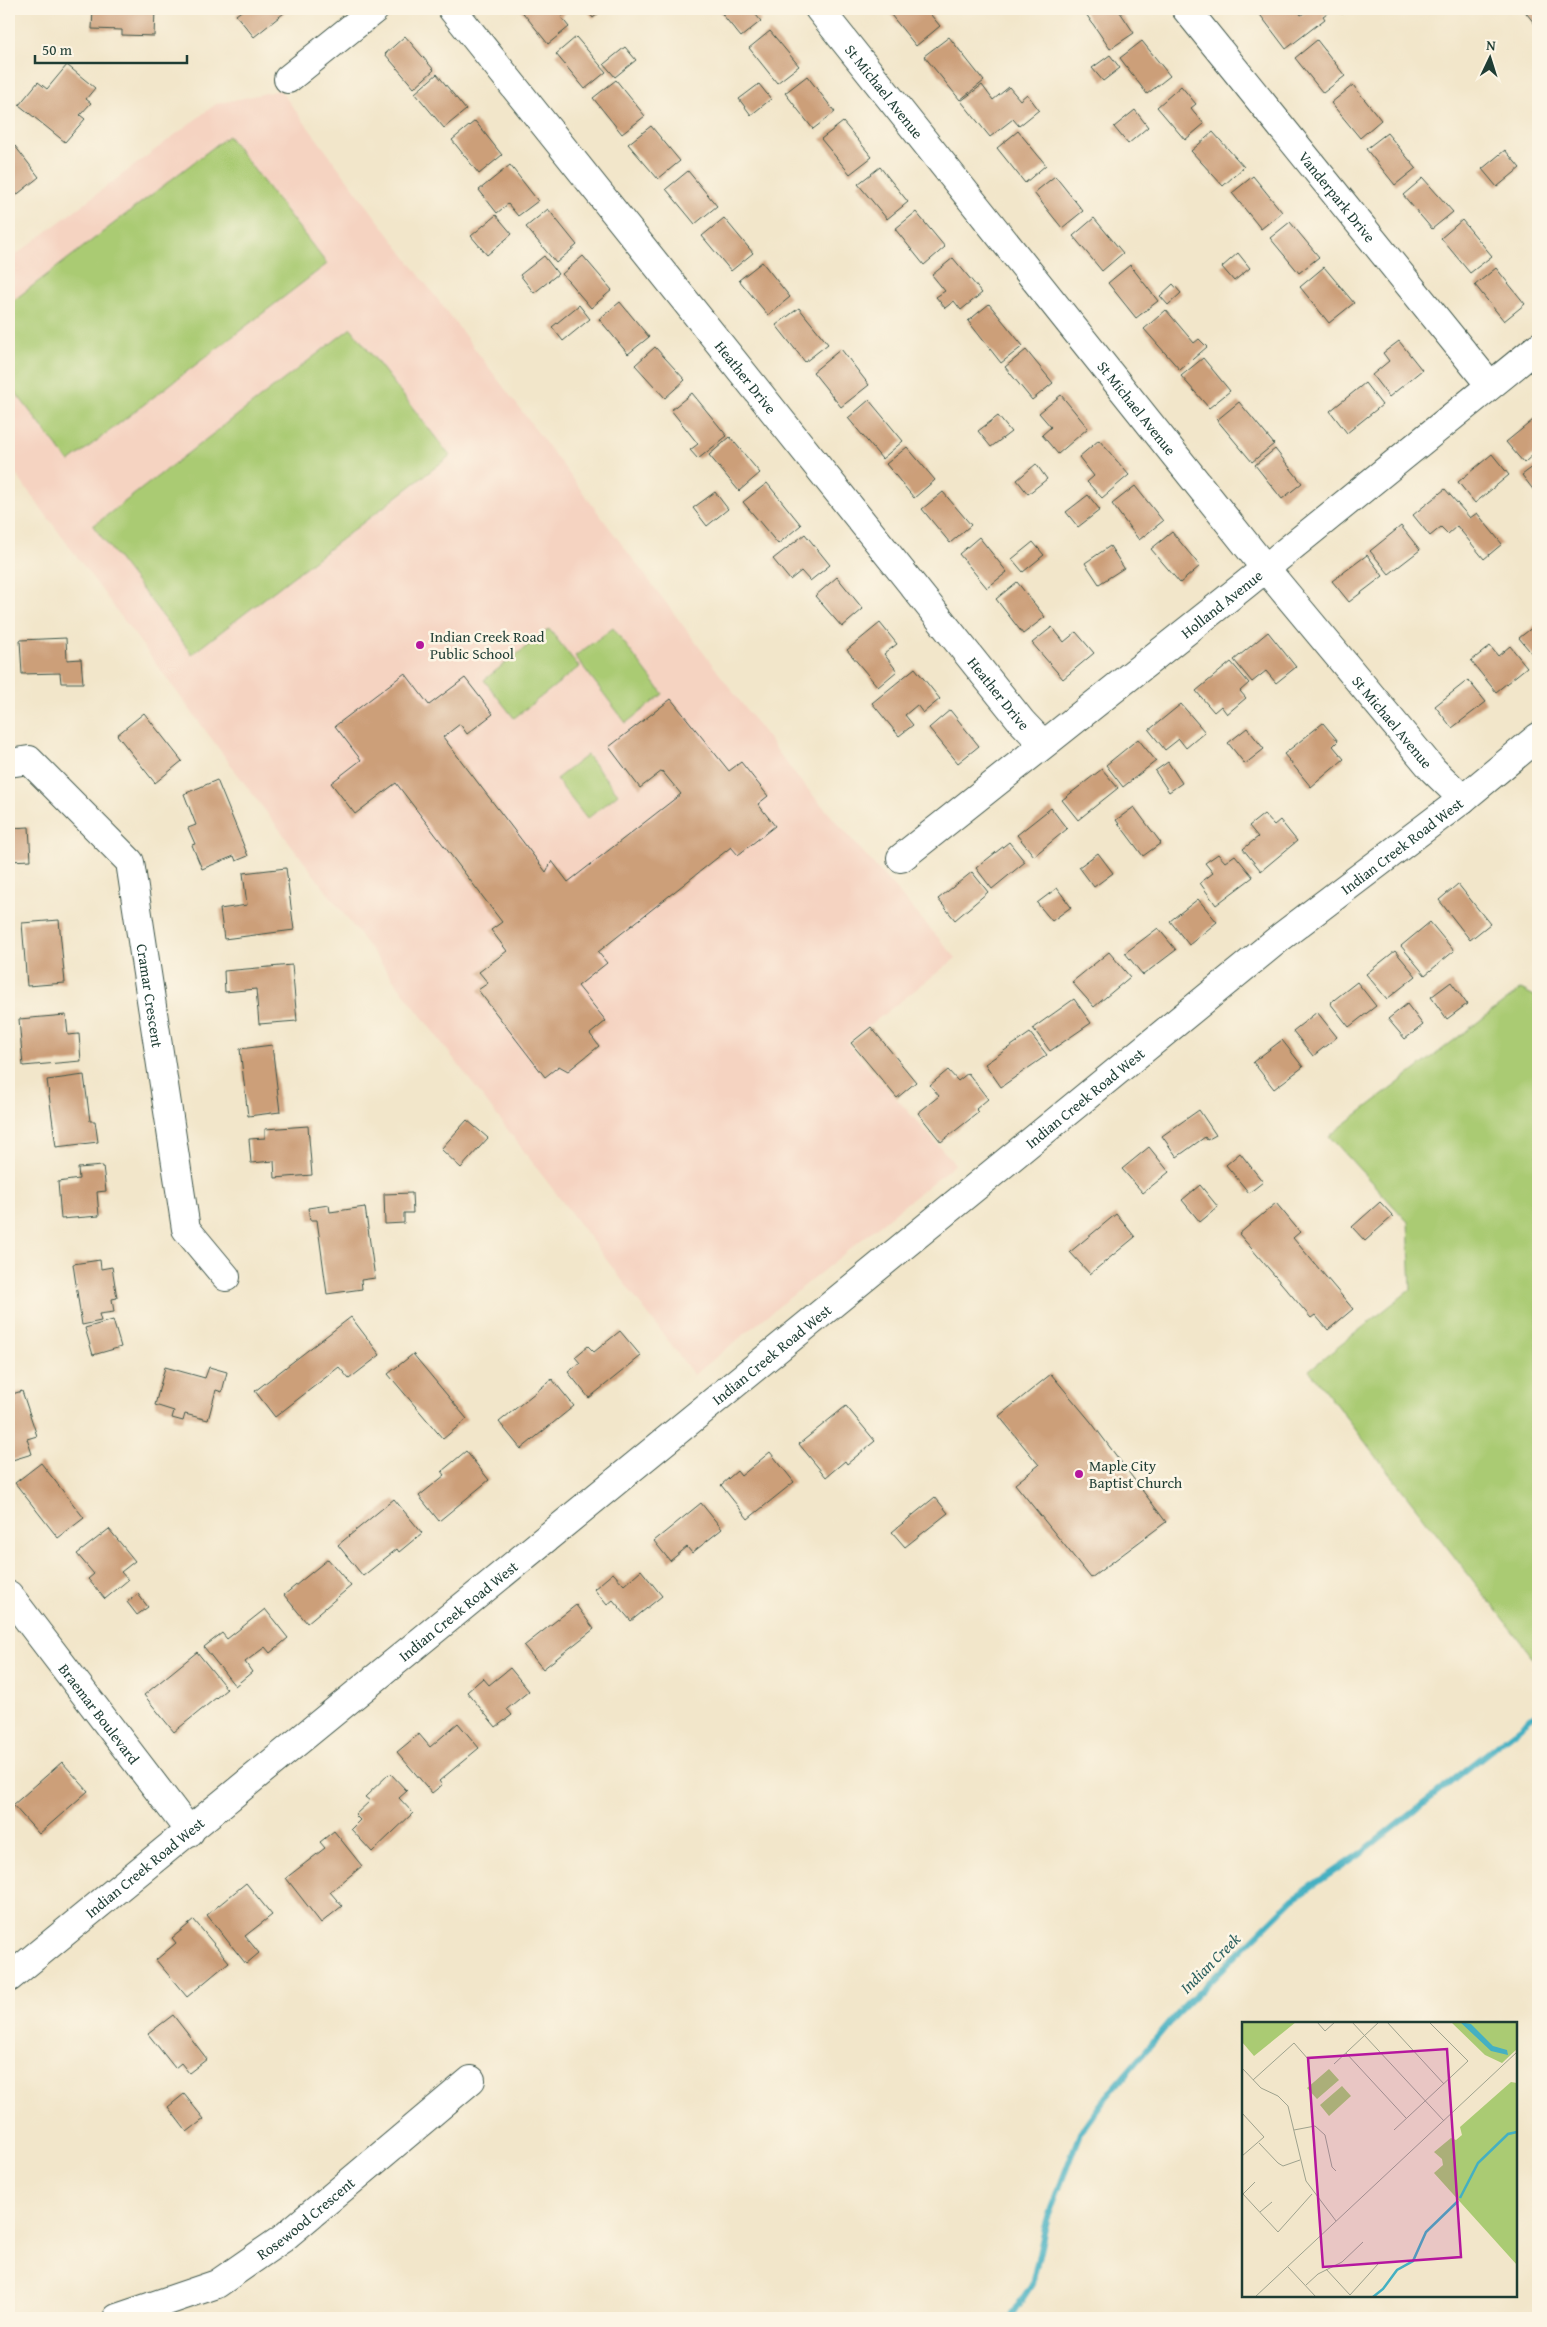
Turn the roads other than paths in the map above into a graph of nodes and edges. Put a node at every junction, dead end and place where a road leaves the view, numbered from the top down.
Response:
1 (375, 9) edge
2 (452, 9) edge
3 (819, 9) edge
4 (1186, 9) edge
5 (288, 79) dead end
6 (1538, 346) edge
7 (1490, 385) junction
8 (1265, 568) junction
9 (1538, 737) edge
10 (1043, 744) junction
11 (9, 762) edge
12 (1463, 799) junction
13 (901, 858) dead end
14 (226, 1277) dead end
15 (9, 1595) edge
16 (190, 1832) junction
17 (9, 1978) edge
18 (471, 2080) dead end
19 (117, 2318) edge

1 - 5 street
2 - 10 street, Heather Drive
3 - 8 street, St Michael Avenue
4 - 7 street, Vanderpark Drive
6 - 7 street, Holland Avenue
7 - 8 street, Holland Avenue
8 - 10 street, Holland Avenue
8 - 12 street, St Michael Avenue
9 - 12 street, Indian Creek Road West
10 - 13 street, Holland Avenue
11 - 14 street, Cramar Crescent
12 - 16 street, Indian Creek Road West
15 - 16 street, Braemar Boulevard
16 - 17 street, Indian Creek Road West
18 - 19 street, Rosewood Crescent

